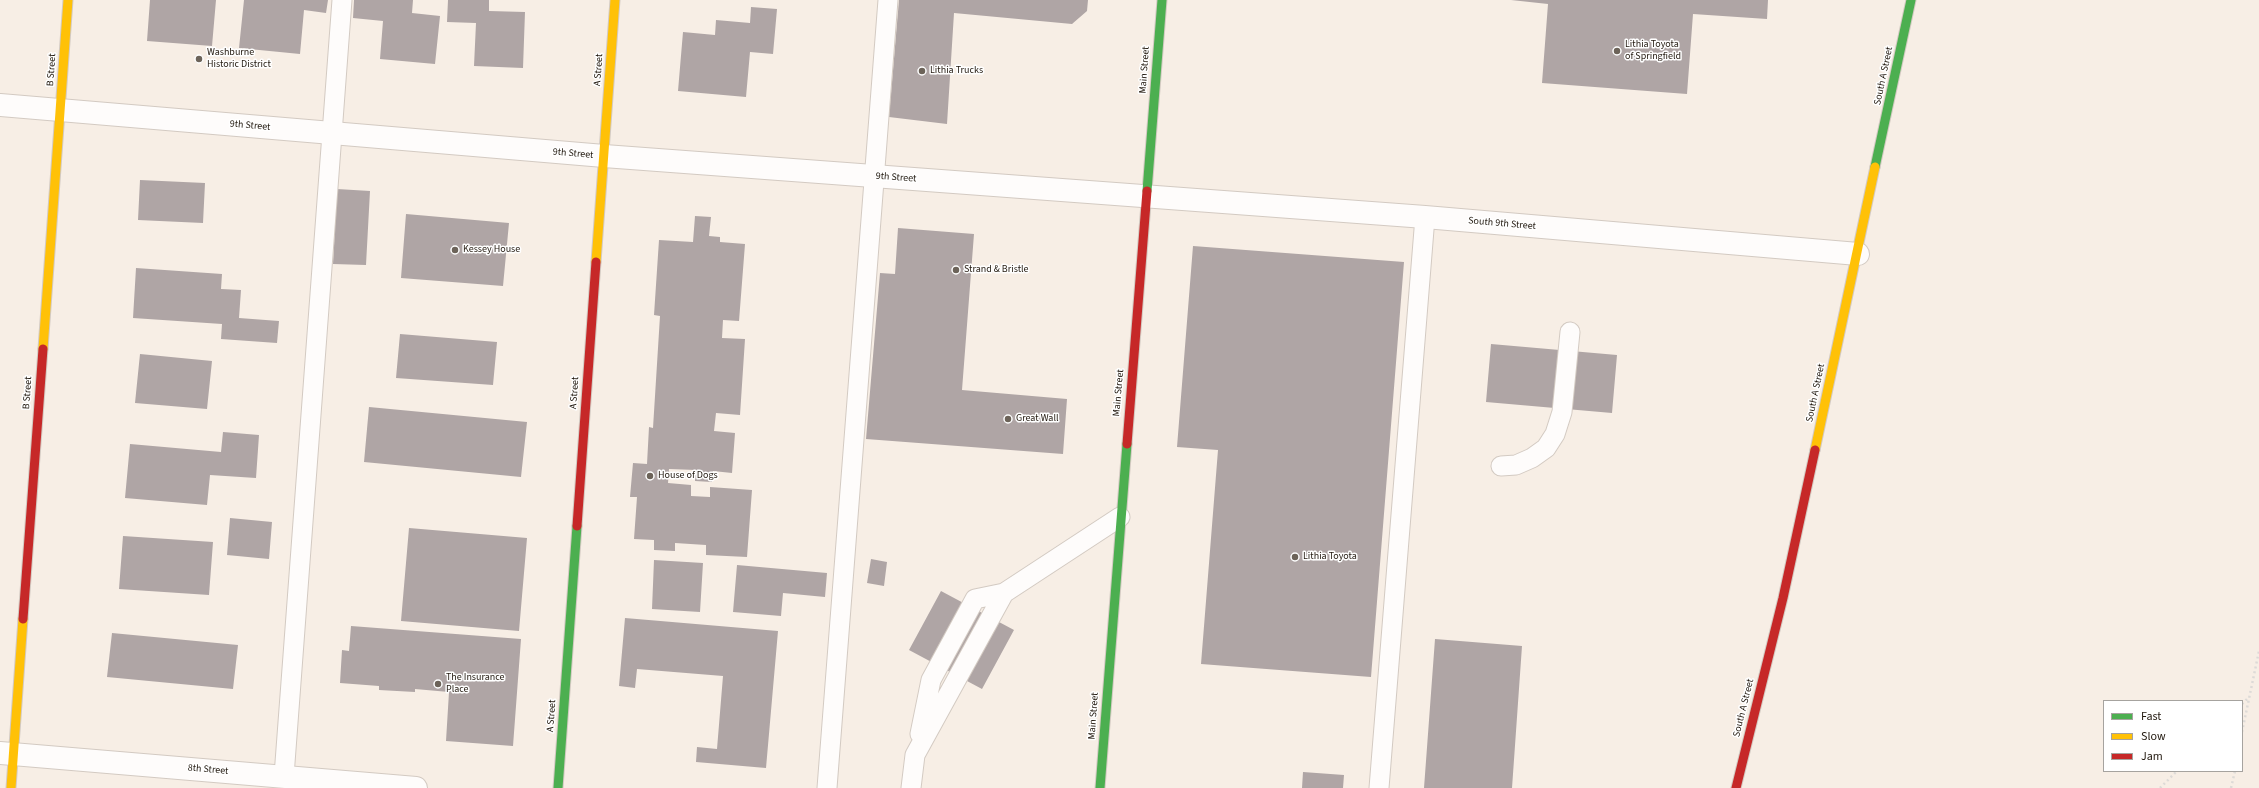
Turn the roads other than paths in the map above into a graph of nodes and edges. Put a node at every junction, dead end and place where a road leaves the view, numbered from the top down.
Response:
1 (68, 0) edge
2 (342, 0) edge
3 (615, 0) edge
4 (888, 0) edge
5 (1162, 0) edge
6 (1911, 0) edge
7 (0, 105) edge
8 (60, 111) junction
9 (332, 133) junction
10 (604, 156) junction
11 (875, 176) junction
12 (1146, 197) junction
13 (1425, 217) junction
14 (1858, 254) junction
15 (1570, 332) dead end
16 (1501, 466) dead end
17 (1120, 517) junction
18 (7, 754) edge
19 (284, 776) junction
20 (11, 788) edge
21 (416, 788) edge
22 (558, 788) edge
23 (827, 788) edge
24 (911, 788) edge
25 (1100, 788) edge
26 (1379, 788) edge
27 (1736, 788) edge

1 - 8 main road, B Street
2 - 9 lane
3 - 10 main road, A Street
4 - 11 lane
5 - 12 main road, Main Street
6 - 14 main road, South A Street
7 - 8 street, 9th Street
8 - 9 street, 9th Street
8 - 18 main road, B Street
9 - 10 street, 9th Street
9 - 19 lane
10 - 11 street, 9th Street
10 - 22 main road, A Street
11 - 12 street, 9th Street
11 - 23 lane
12 - 13 street, South 9th Street
12 - 17 main road, Main Street
13 - 14 street, South 9th Street
13 - 26 lane
14 - 27 main road, South A Street
15 - 16 lane
17 - 24 lane
17 - 25 main road, Main Street
18 - 19 street, 8th Street
18 - 20 main road, B Street
19 - 21 street, 8th Street

